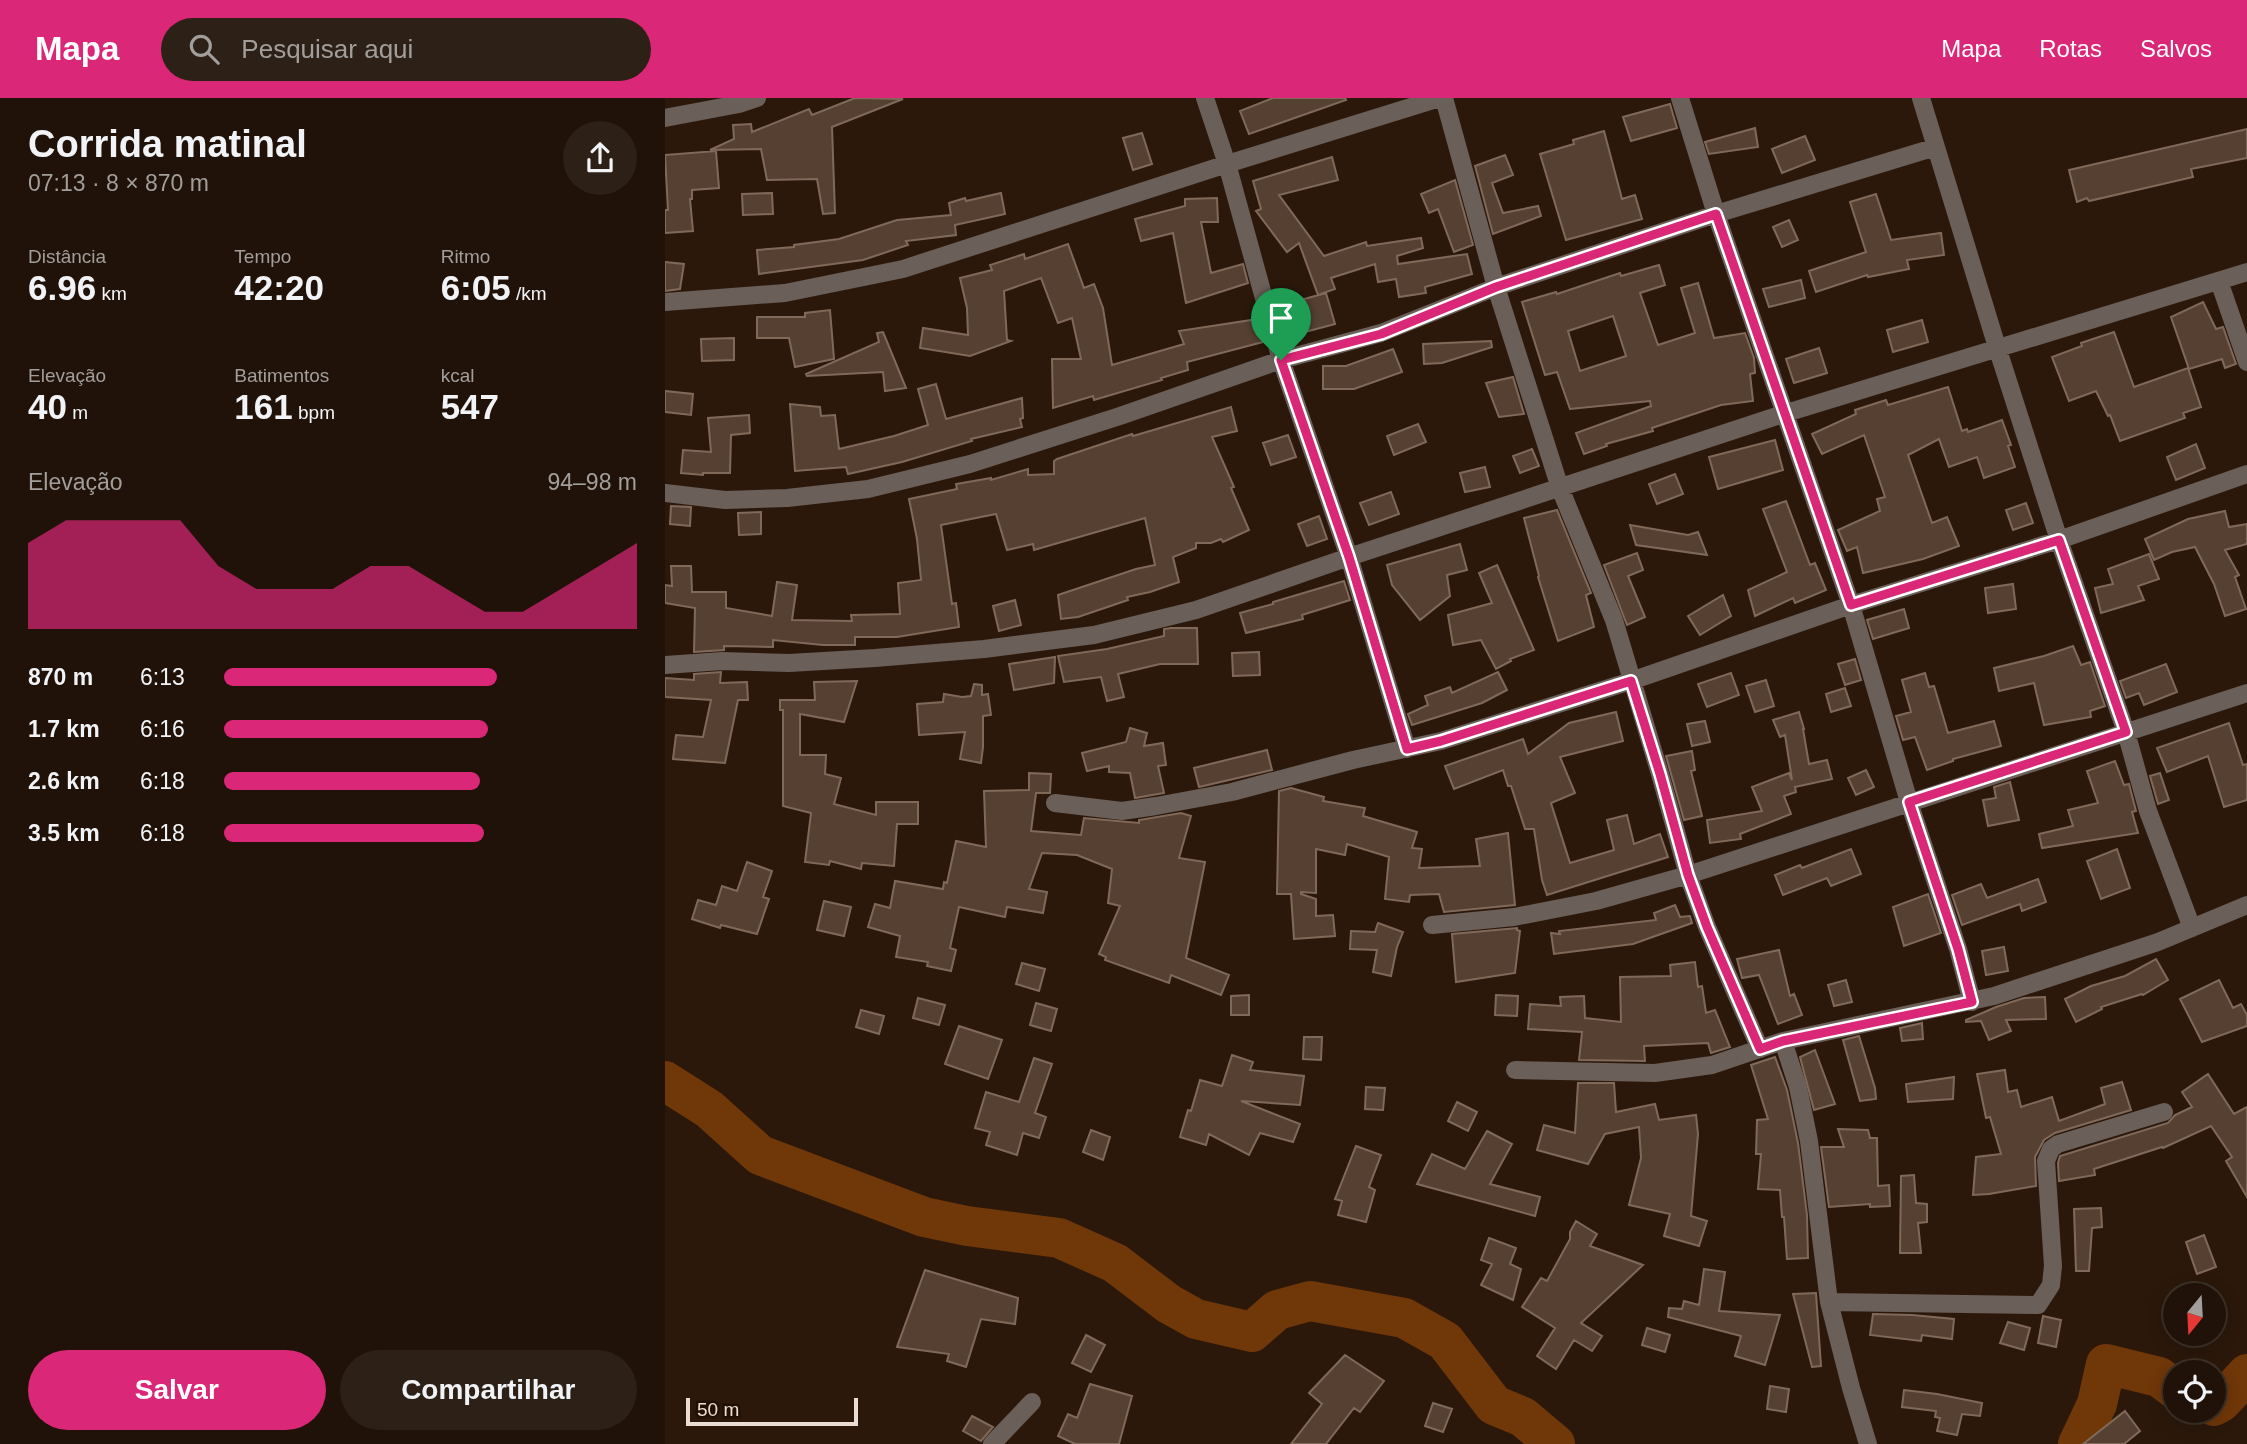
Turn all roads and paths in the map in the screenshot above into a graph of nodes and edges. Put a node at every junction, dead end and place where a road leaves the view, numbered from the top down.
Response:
1 (757, 98) edge
2 (1205, 98) edge
3 (1442, 98) edge
4 (1680, 98) edge
5 (1921, 98) edge
6 (665, 118) edge
7 (1937, 147) junction
8 (1227, 164) junction
9 (1716, 214) junction
10 (2247, 272) edge
11 (2219, 281) junction
12 (1496, 287) junction
13 (665, 302) edge
14 (1997, 347) junction
15 (1281, 360) junction
16 (2247, 362) edge
17 (1783, 414) junction
18 (2247, 474) edge
19 (1560, 488) junction
20 (665, 493) edge
21 (2059, 540) junction
22 (1349, 557) junction
23 (1851, 605) junction
24 (665, 665) edge
25 (1631, 681) junction
26 (2247, 693) edge
27 (2126, 732) junction
28 (1407, 749) junction
29 (1909, 802) junction
30 (1055, 803) dead end
31 (1688, 875) junction
32 (2247, 905) edge
33 (1432, 925) dead end
34 (2192, 928) junction
35 (1972, 1002) junction
36 (1783, 1041) junction
37 (1760, 1049) junction
38 (1515, 1070) dead end
39 (2164, 1112) dead end
40 (1829, 1302) junction
41 (1032, 1402) dead end
42 (992, 1444) edge
43 (1868, 1444) edge

1 - 6 street
2 - 8 street
3 - 8 street
3 - 12 street
4 - 9 street
5 - 7 street
7 - 9 street
7 - 14 street
8 - 13 street
8 - 15 street
9 - 12 street
9 - 17 street
10 - 11 street
11 - 14 street
11 - 16 street
12 - 15 street
12 - 19 street
14 - 17 street
14 - 21 street
15 - 20 street
15 - 22 street
17 - 19 street
17 - 23 street
18 - 21 street
19 - 22 street
19 - 25 street
21 - 23 street
21 - 27 street
22 - 24 street
22 - 28 street
23 - 25 street
23 - 29 street
25 - 28 street
25 - 31 street
26 - 27 street
27 - 29 street
27 - 34 street
28 - 30 street
29 - 31 street
29 - 35 street
31 - 33 street
31 - 37 street
32 - 34 street
34 - 35 street
35 - 36 street
36 - 37 street
36 - 40 street
37 - 38 street
39 - 40 street
40 - 43 street
41 - 42 street

